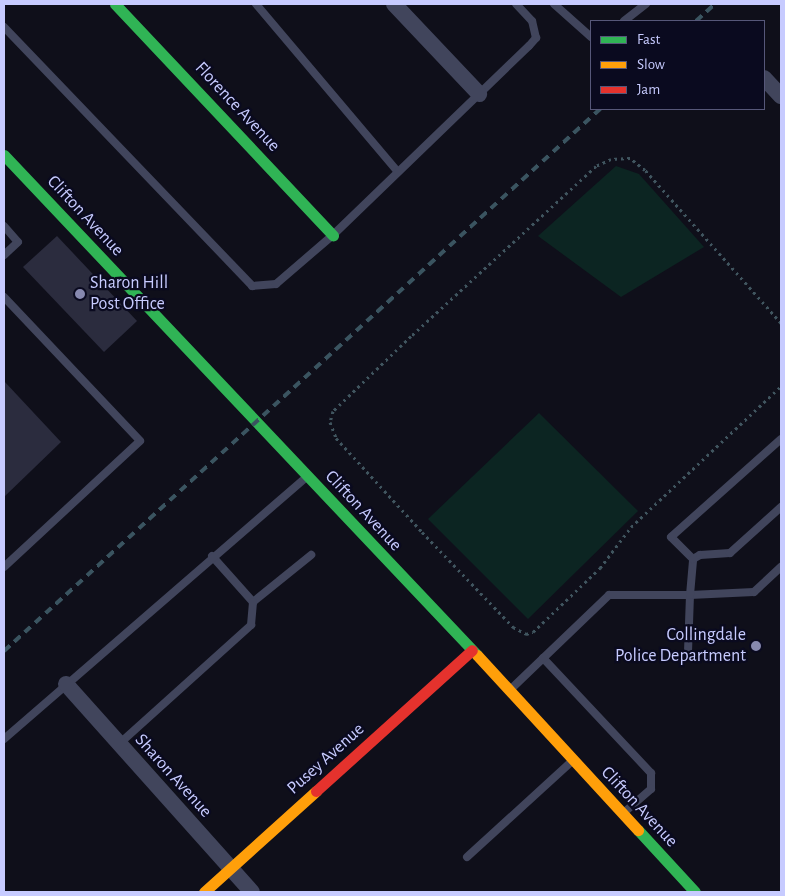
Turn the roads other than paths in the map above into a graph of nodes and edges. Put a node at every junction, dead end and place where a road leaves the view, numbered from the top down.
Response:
1 (114, 4) edge
2 (256, 4) edge
3 (394, 4) edge
4 (516, 4) edge
5 (554, 4) edge
6 (646, 4) edge
7 (625, 20) edge
8 (4, 27) edge
9 (590, 35) edge
10 (765, 79) edge
11 (480, 94) junction
12 (781, 96) edge
13 (4, 155) edge
14 (397, 171) junction
15 (4, 226) edge
16 (333, 235) junction
17 (4, 255) edge
18 (4, 297) edge
19 (781, 439) edge
20 (307, 476) junction
21 (781, 507) edge
22 (311, 554) dead end
23 (212, 556) junction
24 (693, 559) junction
25 (4, 567) edge
26 (781, 567) edge
27 (690, 596) junction
28 (252, 602) junction
29 (472, 650) junction
30 (688, 652) dead end
31 (543, 658) junction
32 (66, 684) junction
33 (510, 690) junction
34 (4, 738) edge
35 (118, 745) junction
36 (572, 760) junction
37 (622, 815) junction
38 (467, 857) dead end
39 (230, 869) junction
40 (204, 892) edge
41 (252, 892) edge
42 (695, 892) edge

1 - 16 street, Florence Avenue
2 - 14 lane
3 - 11 street
4 - 11 lane
5 - 9 lane
6 - 7 lane
8 - 16 lane
10 - 12 street
11 - 14 lane
13 - 20 street, Clifton Avenue
14 - 16 lane
15 - 17 lane
18 - 25 lane
19 - 24 lane
20 - 23 lane
20 - 29 street, Clifton Avenue
21 - 24 lane
22 - 28 lane
23 - 28 lane
23 - 32 lane
24 - 27 lane
26 - 27 lane
27 - 30 lane
27 - 31 lane
28 - 35 lane
29 - 33 street, Clifton Avenue
29 - 39 street, Pusey Avenue
31 - 33 lane
31 - 37 lane
32 - 34 lane
32 - 35 street, Sharon Avenue
33 - 36 street, Clifton Avenue
35 - 39 street, Sharon Avenue
36 - 37 street, Clifton Avenue
36 - 38 lane
37 - 42 street, Clifton Avenue
39 - 40 street, Pusey Avenue
39 - 41 street, Sharon Avenue

